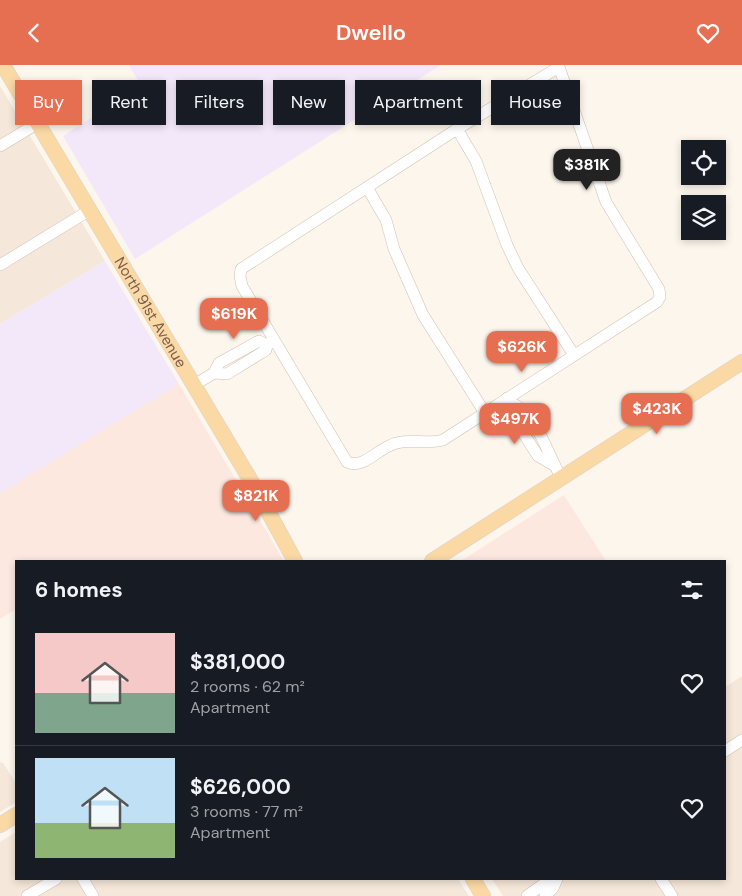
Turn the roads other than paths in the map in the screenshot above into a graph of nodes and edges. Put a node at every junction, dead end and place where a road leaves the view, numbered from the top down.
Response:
1 (3, 65) edge
2 (15, 85) edge
3 (35, 125) edge
4 (39, 125) edge
5 (457, 129) junction
6 (0, 146) edge
7 (368, 189) junction
8 (90, 211) junction
9 (0, 265) edge
10 (271, 342) junction
11 (574, 355) junction
12 (742, 362) edge
13 (194, 385) junction
14 (509, 401) junction
15 (484, 413) junction
16 (536, 429) junction
17 (525, 437) junction
18 (552, 464) junction
19 (562, 479) junction
20 (294, 560) edge
21 (434, 560) edge
22 (742, 741) edge
23 (726, 750) edge
24 (15, 816) edge
25 (0, 825) edge
26 (54, 880) edge
27 (84, 880) edge
28 (474, 880) edge
29 (550, 880) edge
30 (557, 880) edge
31 (662, 880) edge
32 (27, 896) edge
33 (93, 896) edge
34 (483, 896) edge
35 (527, 896) edge
36 (546, 896) edge
37 (672, 896) edge

1 - 2 main road, North 91st Avenue
3 - 6 street
4 - 8 main road, North 91st Avenue
5 - 7 street
5 - 11 street
5 - 11 street
7 - 10 street
7 - 15 street
8 - 9 street
8 - 13 main road, North 91st Avenue
10 - 13 street
10 - 15 street
11 - 14 street
12 - 19 main road
13 - 20 main road, North 91st Avenue
14 - 15 street
14 - 16 street
14 - 17 street
16 - 17 street
16 - 18 street
17 - 18 street
18 - 19 street
19 - 21 main road
22 - 23 street
24 - 25 main road
26 - 32 street
27 - 33 street
28 - 34 main road
29 - 35 street
30 - 36 street
31 - 37 street

